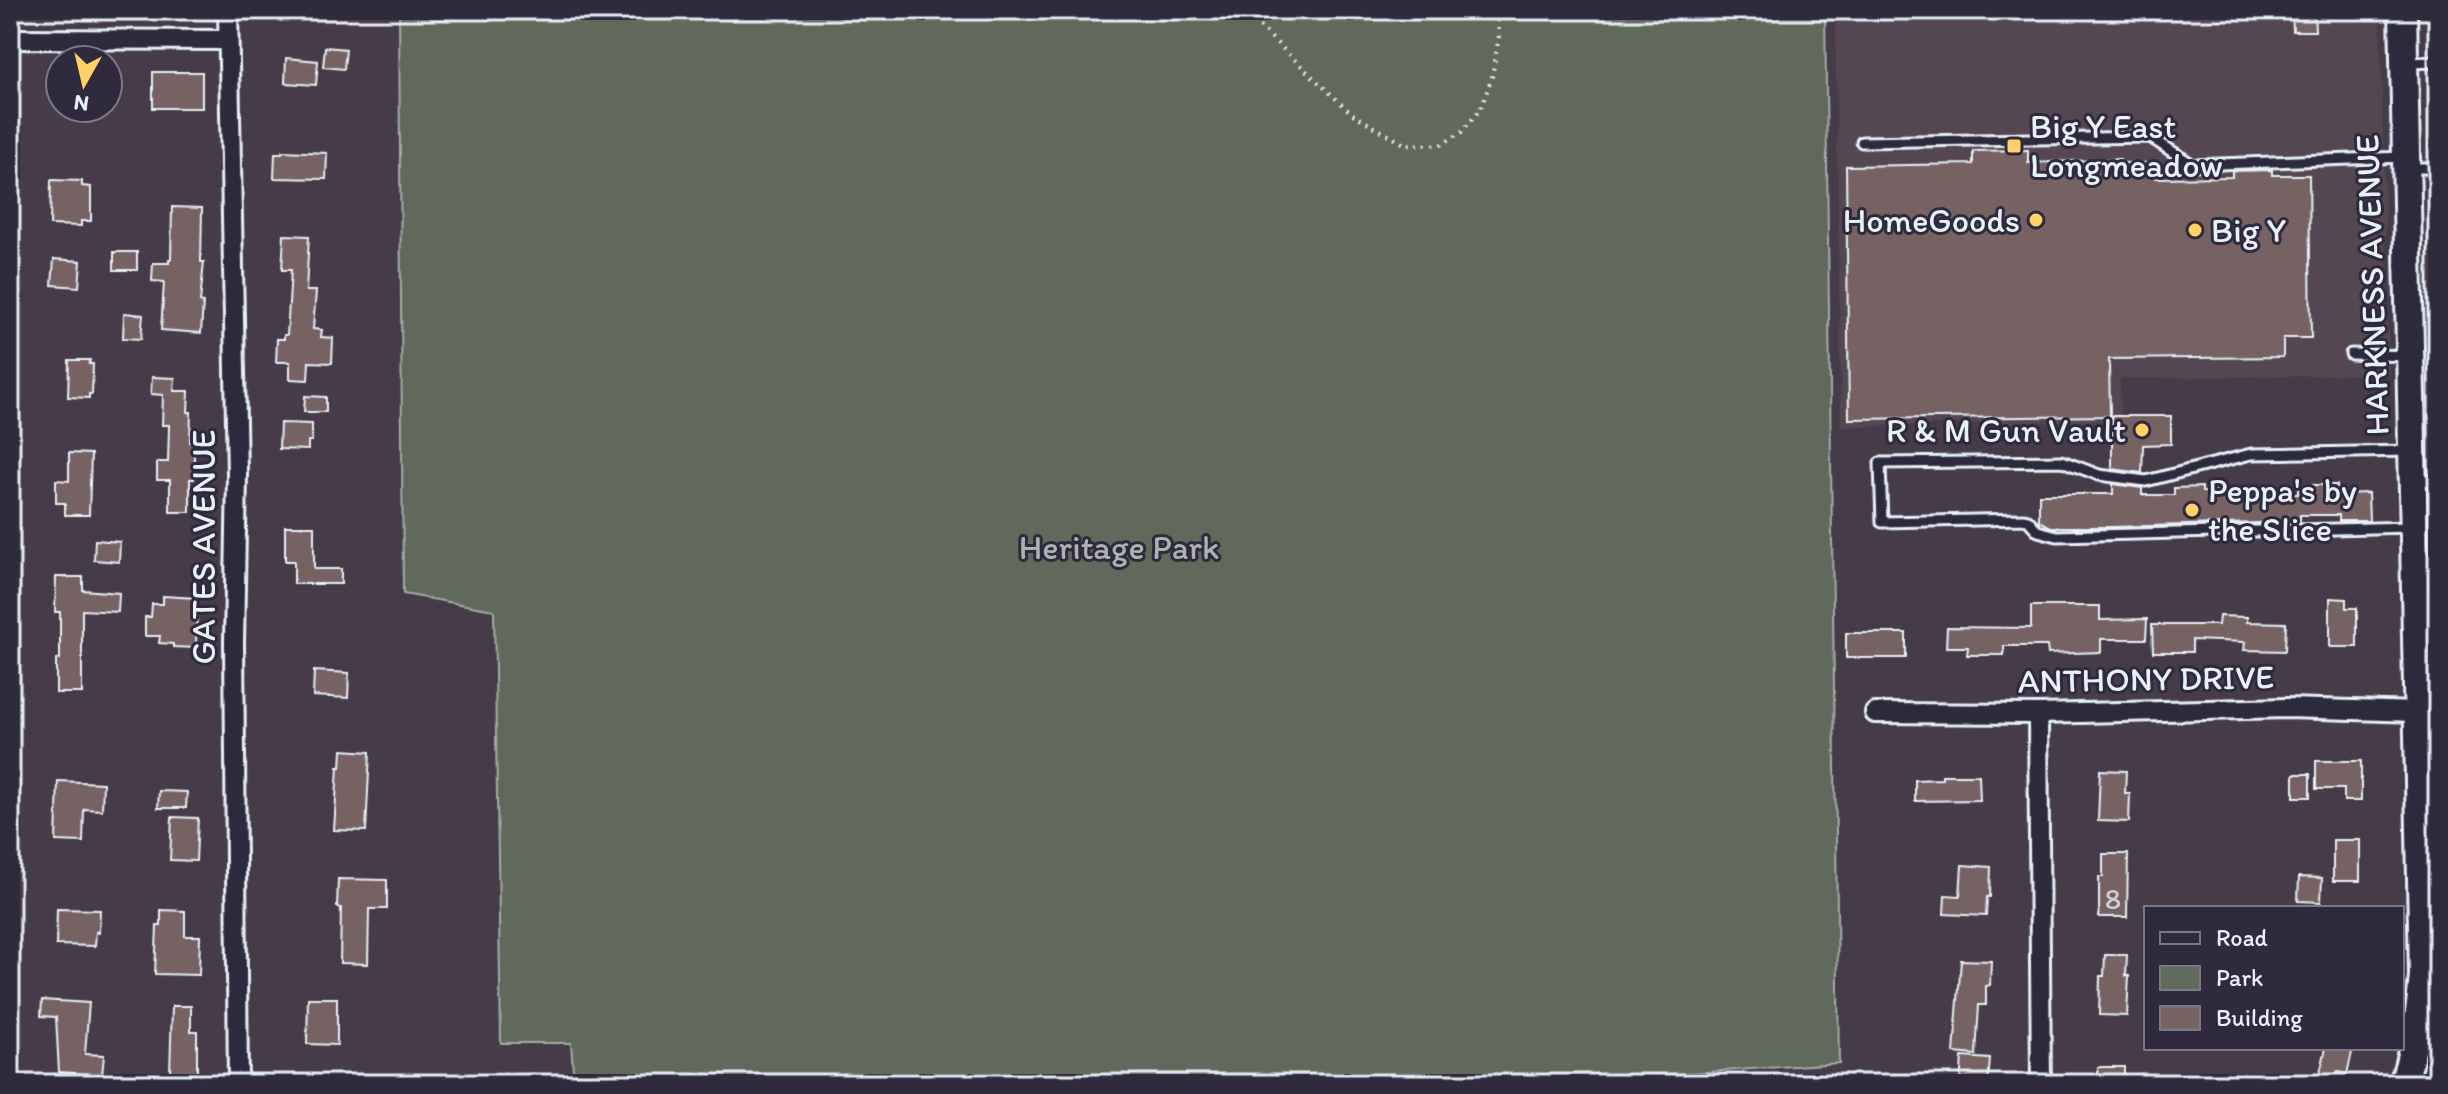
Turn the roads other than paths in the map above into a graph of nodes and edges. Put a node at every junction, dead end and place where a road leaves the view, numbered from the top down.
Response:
1 (228, 10) edge
2 (2366, 10) edge
3 (2403, 10) edge
4 (2436, 10) edge
5 (10, 39) edge
6 (228, 40) junction
7 (2438, 55) edge
8 (2438, 62) edge
9 (2403, 63) junction
10 (1862, 142) dead end
11 (2405, 163) junction
12 (2438, 168) edge
13 (2351, 354) dead end
14 (2410, 356) junction
15 (2413, 451) junction
16 (2426, 481) edge
17 (2415, 526) junction
18 (2427, 564) edge
19 (2417, 712) junction
20 (1875, 713) dead end
21 (2038, 714) junction
22 (2428, 783) edge
23 (238, 1084) edge
24 (2041, 1084) edge
25 (2403, 1084) edge

1 - 6 street, GATES AVENUE
2 - 3 lane
3 - 9 main road, HARKNESS AVENUE
4 - 7 lane
5 - 6 street
6 - 23 street, GATES AVENUE
8 - 9 lane
9 - 11 main road, HARKNESS AVENUE
10 - 11 lane
11 - 12 lane
11 - 14 main road, HARKNESS AVENUE
13 - 14 lane
14 - 15 main road, HARKNESS AVENUE
15 - 16 main road, HARKNESS AVENUE
15 - 17 lane
16 - 17 main road, HARKNESS AVENUE
17 - 18 main road, HARKNESS AVENUE
18 - 19 main road, HARKNESS AVENUE
19 - 21 street, ANTHONY DRIVE
19 - 22 main road, HARKNESS AVENUE
20 - 21 street, ANTHONY DRIVE
21 - 24 street
22 - 25 main road, HARKNESS AVENUE

